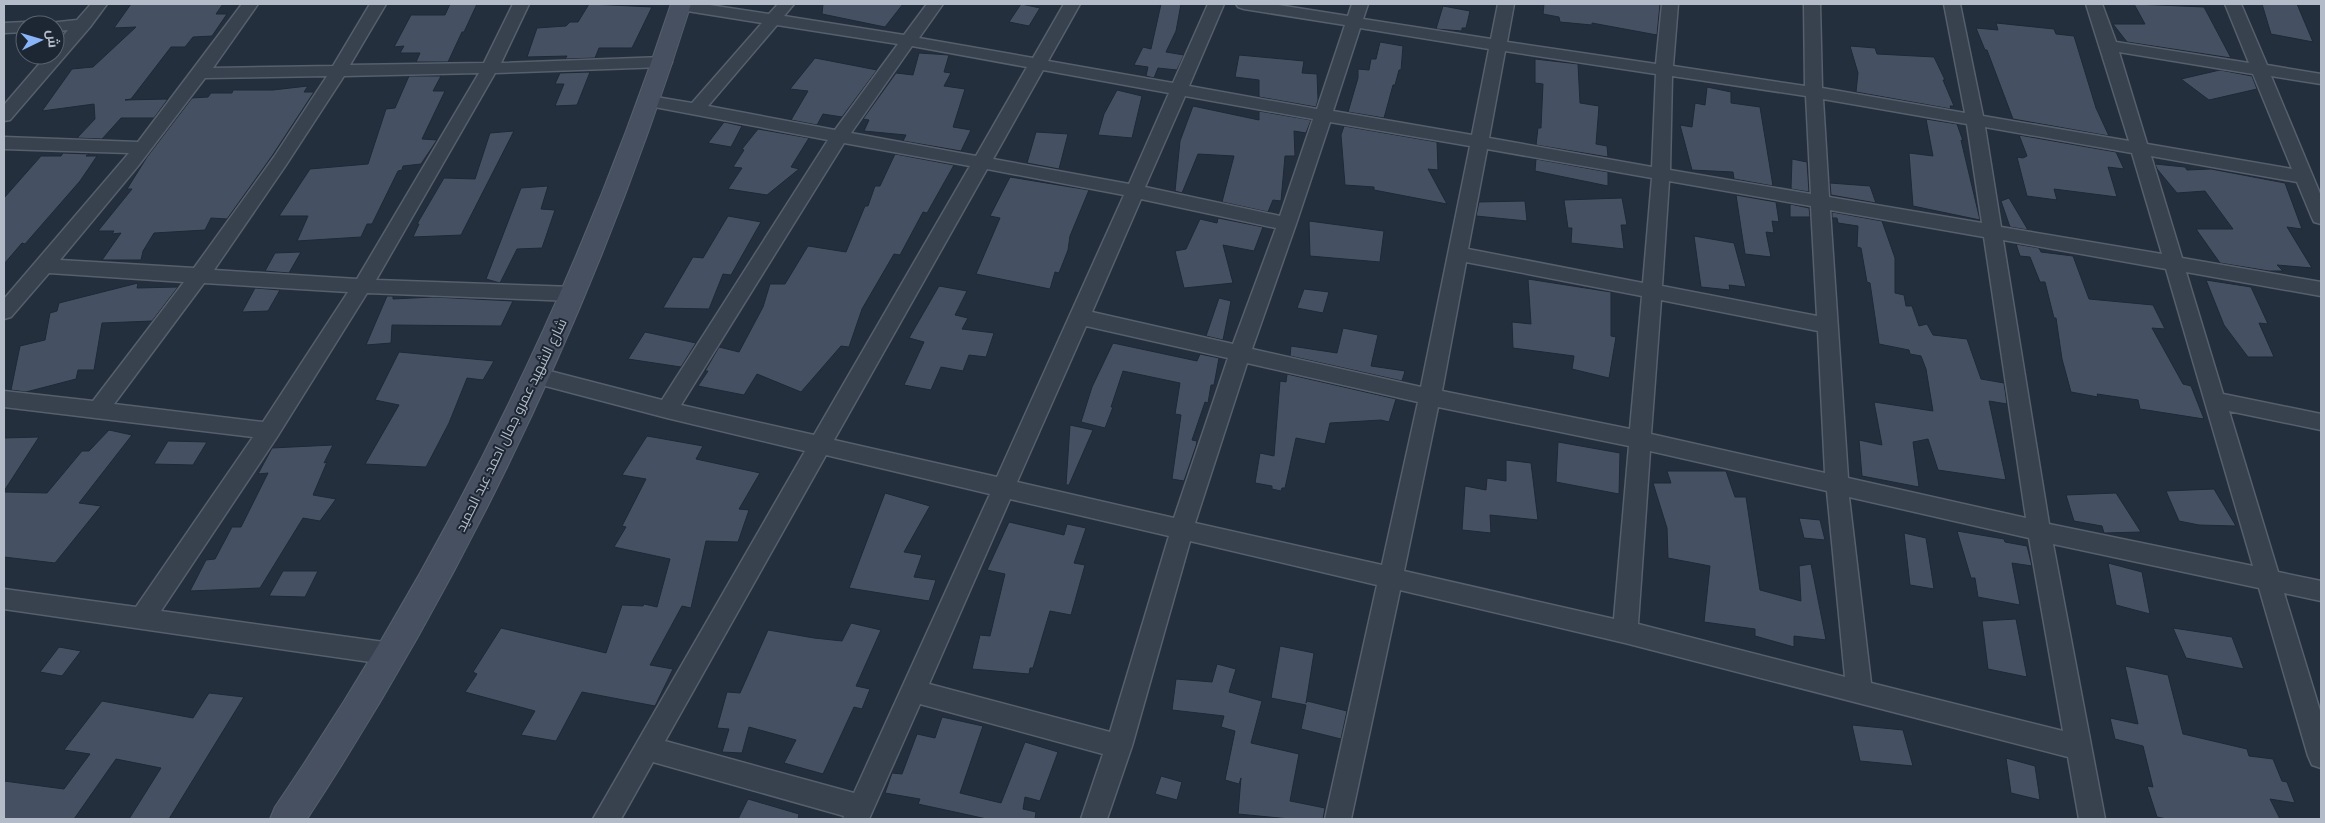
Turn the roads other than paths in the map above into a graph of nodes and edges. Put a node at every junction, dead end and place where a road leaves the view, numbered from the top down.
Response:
1 (99, 4) edge
2 (250, 4) edge
3 (378, 4) edge
4 (521, 4) edge
5 (681, 4) edge
6 (786, 4) edge
7 (935, 4) edge
8 (1072, 4) edge
9 (1216, 4) edge
10 (1244, 4) edge
11 (1506, 4) edge
12 (1670, 4) edge
13 (1812, 4) edge
14 (1952, 4) edge
15 (2094, 4) edge
16 (2233, 4) edge
17 (1357, 13) edge
18 (772, 19) junction
19 (84, 24) junction
20 (65, 25) edge
21 (909, 41) junction
22 (1496, 45) junction
23 (2109, 46) junction
24 (664, 62) junction
25 (1037, 64) junction
26 (490, 68) junction
27 (2258, 69) junction
28 (341, 70) junction
29 (1664, 70) junction
30 (202, 73) junction
31 (2321, 80) edge
32 (1178, 89) junction
33 (1814, 92) junction
34 (650, 101) junction
35 (697, 109) junction
36 (1322, 115) junction
37 (4, 116) edge
38 (1975, 121) junction
39 (840, 135) junction
40 (1478, 142) junction
41 (4, 143) edge
42 (141, 148) junction
43 (2139, 149) junction
44 (982, 163) junction
45 (1661, 173) junction
46 (2304, 177) junction
47 (1134, 191) junction
48 (1819, 200) junction
49 (2321, 218) edge
50 (1287, 224) junction
51 (1990, 230) junction
52 (1458, 254) junction
53 (2174, 264) junction
54 (44, 266) junction
55 (200, 276) junction
56 (362, 286) junction
57 (2321, 289) edge
58 (1652, 290) junction
59 (574, 294) junction
60 (4, 312) edge
61 (1080, 317) junction
62 (1828, 325) junction
63 (1240, 353) junction
64 (538, 376) junction
65 (1430, 397) junction
66 (4, 399) edge
67 (2215, 400) junction
68 (98, 410) junction
69 (666, 410) junction
70 (2321, 422) edge
71 (269, 431) junction
72 (1641, 440) junction
73 (821, 446) junction
74 (1837, 485) junction
75 (1004, 488) junction
76 (1182, 529) junction
77 (2038, 531) junction
78 (1389, 577) junction
79 (2267, 578) junction
80 (2321, 591) edge
81 (4, 599) edge
82 (142, 619) junction
83 (1625, 632) junction
84 (391, 654) junction
85 (913, 690) junction
86 (1859, 690) junction
87 (1119, 746) junction
88 (2078, 747) junction
89 (648, 748) junction
90 (2321, 756) edge
91 (859, 814) edge
92 (287, 819) edge
93 (606, 819) edge
94 (1094, 819) edge
95 (1338, 819) edge
96 (2092, 819) edge

1 - 19 street
2 - 30 street
3 - 28 street
4 - 26 street
5 - 18 street
5 - 24 street, شارع الشهيد عمرو جمال احمد عبد الحميد
6 - 18 street
7 - 21 street
8 - 25 street
9 - 32 street
10 - 17 street
11 - 22 street
12 - 29 street
13 - 33 street
14 - 38 street
15 - 23 street
16 - 27 street
17 - 22 street
17 - 36 street
18 - 21 street
18 - 35 street
19 - 20 street
19 - 37 street
21 - 25 street
21 - 39 street
22 - 29 street
22 - 40 street
23 - 27 street
23 - 43 street
24 - 26 street
24 - 34 street, شارع الشهيد عمرو جمال احمد عبد الحميد
25 - 32 street
25 - 44 street
26 - 28 street
26 - 56 street
27 - 31 street
27 - 46 street
28 - 30 street
28 - 55 street
29 - 33 street
29 - 45 street
30 - 42 street
32 - 36 street
32 - 47 street
33 - 38 street
33 - 48 street
34 - 35 street
34 - 59 street, شارع الشهيد عمرو جمال احمد عبد الحميد
35 - 39 street
36 - 40 street
36 - 50 street
38 - 43 street
38 - 51 street
39 - 44 street
39 - 69 street
40 - 45 street
40 - 52 street
41 - 42 street
42 - 54 street
43 - 46 street
43 - 53 street
44 - 47 street
44 - 73 street
45 - 48 street
45 - 58 street
46 - 49 street
47 - 50 street
47 - 61 street
48 - 51 street
48 - 62 street
50 - 63 street
51 - 53 street
51 - 77 street
52 - 58 street
52 - 65 street
53 - 57 street
53 - 67 street
54 - 55 street
54 - 60 street
55 - 56 street
55 - 68 street
56 - 59 street
56 - 71 street
58 - 62 street
58 - 72 street
59 - 64 street, شارع الشهيد عمرو جمال احمد عبد الحميد
61 - 63 street
61 - 75 street
62 - 74 street
63 - 65 street
63 - 76 street
64 - 69 street
64 - 84 street, شارع الشهيد عمرو جمال احمد عبد الحميد
65 - 72 street
65 - 78 street
66 - 68 street
67 - 70 street
67 - 79 street
68 - 71 street
69 - 73 street
71 - 82 street
72 - 74 street
72 - 83 street
73 - 75 street
73 - 89 street
74 - 77 street
74 - 86 street
75 - 76 street
75 - 85 street
76 - 78 street
76 - 87 street
77 - 79 street
77 - 88 street
78 - 83 street
78 - 95 street
79 - 80 street
79 - 90 street
81 - 82 street
82 - 84 street
83 - 86 street
84 - 92 street, شارع الشهيد عمرو جمال احمد عبد الحميد
85 - 87 street
85 - 91 street
86 - 88 street
87 - 94 street
88 - 96 street
89 - 91 street
89 - 93 street

